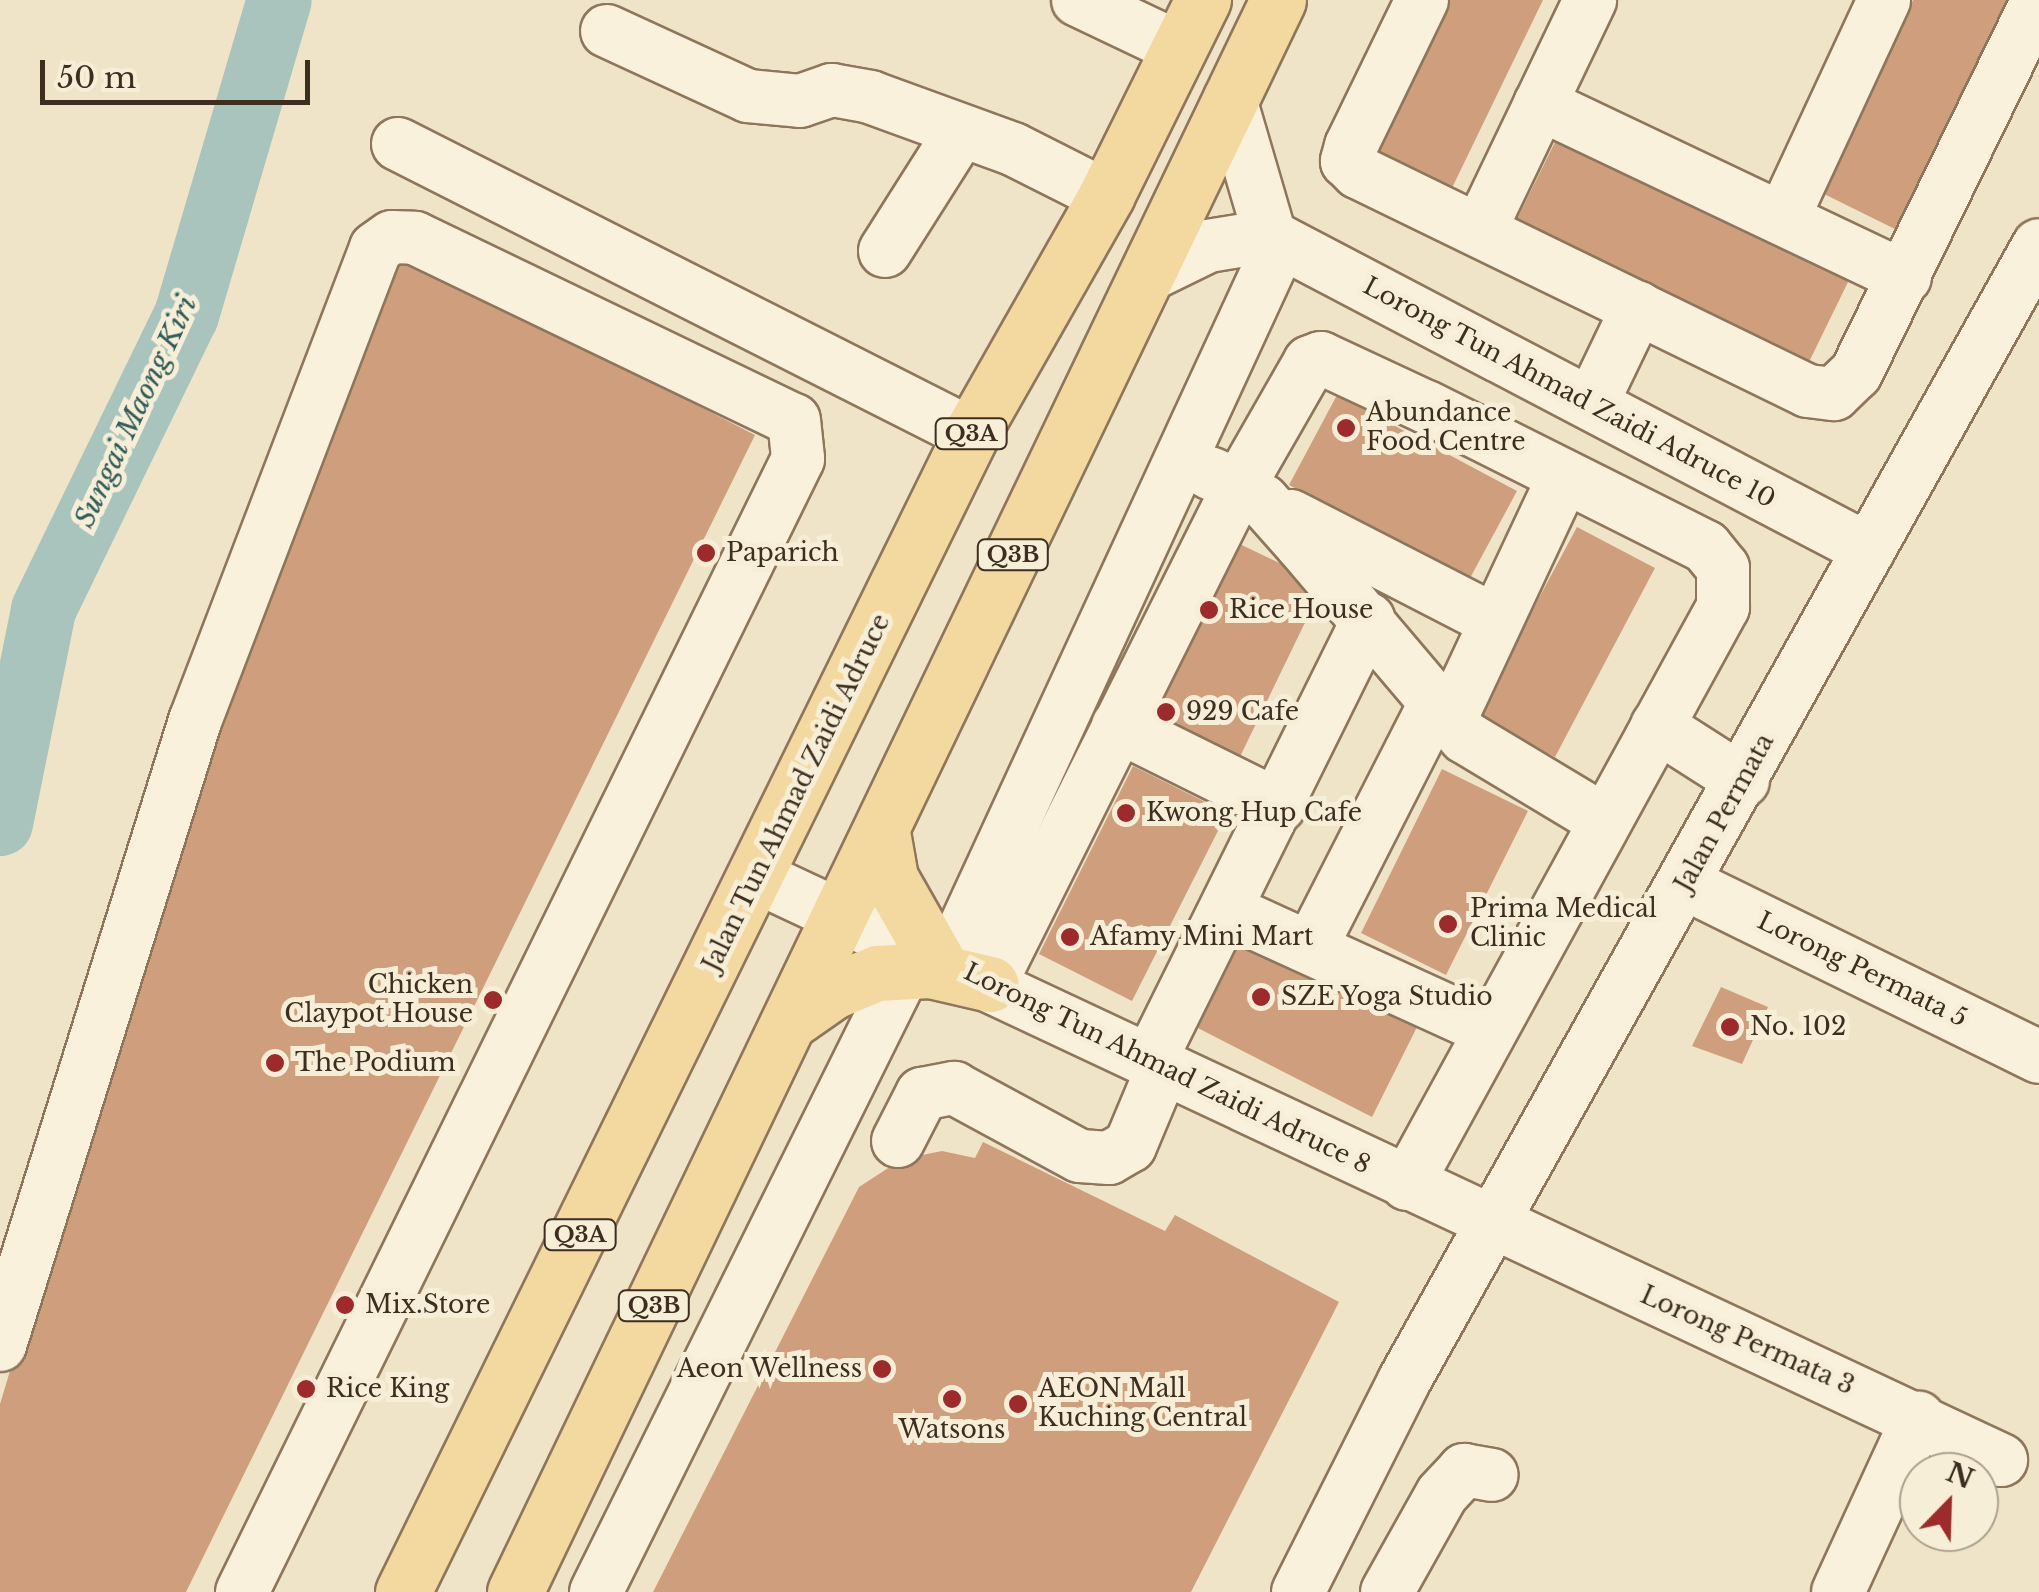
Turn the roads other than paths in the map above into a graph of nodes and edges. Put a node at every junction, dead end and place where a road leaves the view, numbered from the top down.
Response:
1 (1078, 0) edge
2 (1203, 0) edge
3 (1278, 0) edge
4 (1422, 0) edge
5 (1590, 0) edge
6 (1884, 0) edge
7 (2038, 0) edge
8 (606, 31) dead end
9 (1179, 48) junction
10 (1230, 99) junction
11 (1540, 104) junction
12 (960, 133) junction
13 (398, 144) dead end
14 (1106, 196) junction
15 (1783, 218) junction
16 (1480, 230) junction
17 (1276, 239) junction
18 (2039, 245) edge
19 (885, 251) dead end
20 (1145, 277) junction
21 (1905, 277) junction
22 (1638, 307) junction
23 (1463, 338) junction
24 (864, 380) junction
25 (1592, 404) junction
26 (1426, 407) junction
27 (794, 420) junction
28 (971, 434) junction
29 (1176, 458) junction
30 (1564, 478) junction
31 (1251, 494) junction
32 (1869, 550) junction
33 (1368, 619) junction
34 (1492, 620) junction
35 (1443, 712) junction
36 (1118, 726) junction
37 (1656, 726) junction
38 (1743, 781) junction
39 (1279, 806) junction
40 (1605, 820) junction
41 (882, 832) junction
42 (757, 878) junction
43 (1686, 884) junction
44 (1226, 910) junction
45 (842, 916) junction
46 (1312, 947) junction
47 (945, 969) junction
48 (794, 1019) junction
49 (1489, 1030) junction
50 (2039, 1057) edge
51 (1157, 1064) junction
52 (898, 1142) dead end
53 (1408, 1184) junction
54 (1492, 1224) junction
55 (0, 1345) edge
56 (1918, 1418) junction
57 (2000, 1460) dead end
58 (1492, 1474) dead end
59 (242, 1592) edge
60 (403, 1592) edge
61 (515, 1592) edge
62 (596, 1592) edge
63 (1298, 1592) edge
64 (1386, 1592) edge
65 (1838, 1592) edge

1 - 9 street
2 - 9 main road, Jalan Tun Ahmad Zaidi Adruce / Q3A
3 - 10 main road, Q3B
4 - 16 street
5 - 11 street
6 - 15 street
7 - 21 street
8 - 12 street
9 - 14 main road, Jalan Tun Ahmad Zaidi Adruce / Q3A
10 - 17 street
10 - 20 main road, Q3B
11 - 15 street
11 - 16 street
12 - 14 street
12 - 19 street
13 - 24 street
14 - 28 main road, Jalan Tun Ahmad Zaidi Adruce / Q3A
15 - 21 street
16 - 22 street
17 - 20 street
17 - 23 street, Lorong Tun Ahmad Zaidi Adruce 10
17 - 29 street
18 - 32 street, Jalan Permata
20 - 41 main road, Q3B
21 - 22 street
22 - 25 street
23 - 25 street, Lorong Tun Ahmad Zaidi Adruce 10
23 - 26 street
24 - 27 street
24 - 28 street
25 - 32 street, Lorong Tun Ahmad Zaidi Adruce 10
26 - 30 street
26 - 31 street
27 - 55 street
27 - 59 street
28 - 42 main road, Jalan Tun Ahmad Zaidi Adruce / Q3A
29 - 31 street
29 - 47 street
30 - 34 street
30 - 37 street
31 - 33 street
31 - 34 street
31 - 36 street
32 - 38 street, Jalan Permata
33 - 35 street
33 - 39 street
34 - 35 street
35 - 40 street
35 - 46 street
36 - 39 street
36 - 47 street
37 - 38 street
37 - 40 street
38 - 43 street, Jalan Permata
39 - 44 street
40 - 49 street
41 - 45 main road, Q3B
41 - 47 main road
42 - 45 street, Lorong Tun Ahmad Zaidi Adruce 8
42 - 60 main road, Jalan Tun Ahmad Zaidi Adruce / Q3A
43 - 50 street, Lorong Permata 5
43 - 54 street, Jalan Permata
44 - 46 street
44 - 51 street
45 - 47 street, Lorong Tun Ahmad Zaidi Adruce 8
45 - 48 main road, Q3B
46 - 49 street
47 - 48 main road
47 - 51 street, Lorong Tun Ahmad Zaidi Adruce 8
47 - 62 street
48 - 61 main road, Q3B
49 - 53 street
51 - 52 street
51 - 53 street, Lorong Tun Ahmad Zaidi Adruce 8
53 - 54 street, Lorong Tun Ahmad Zaidi Adruce 8
54 - 56 street, Lorong Permata 3
54 - 63 street, Jalan Permata
56 - 57 street, Lorong Permata 3
56 - 65 street
58 - 64 street

